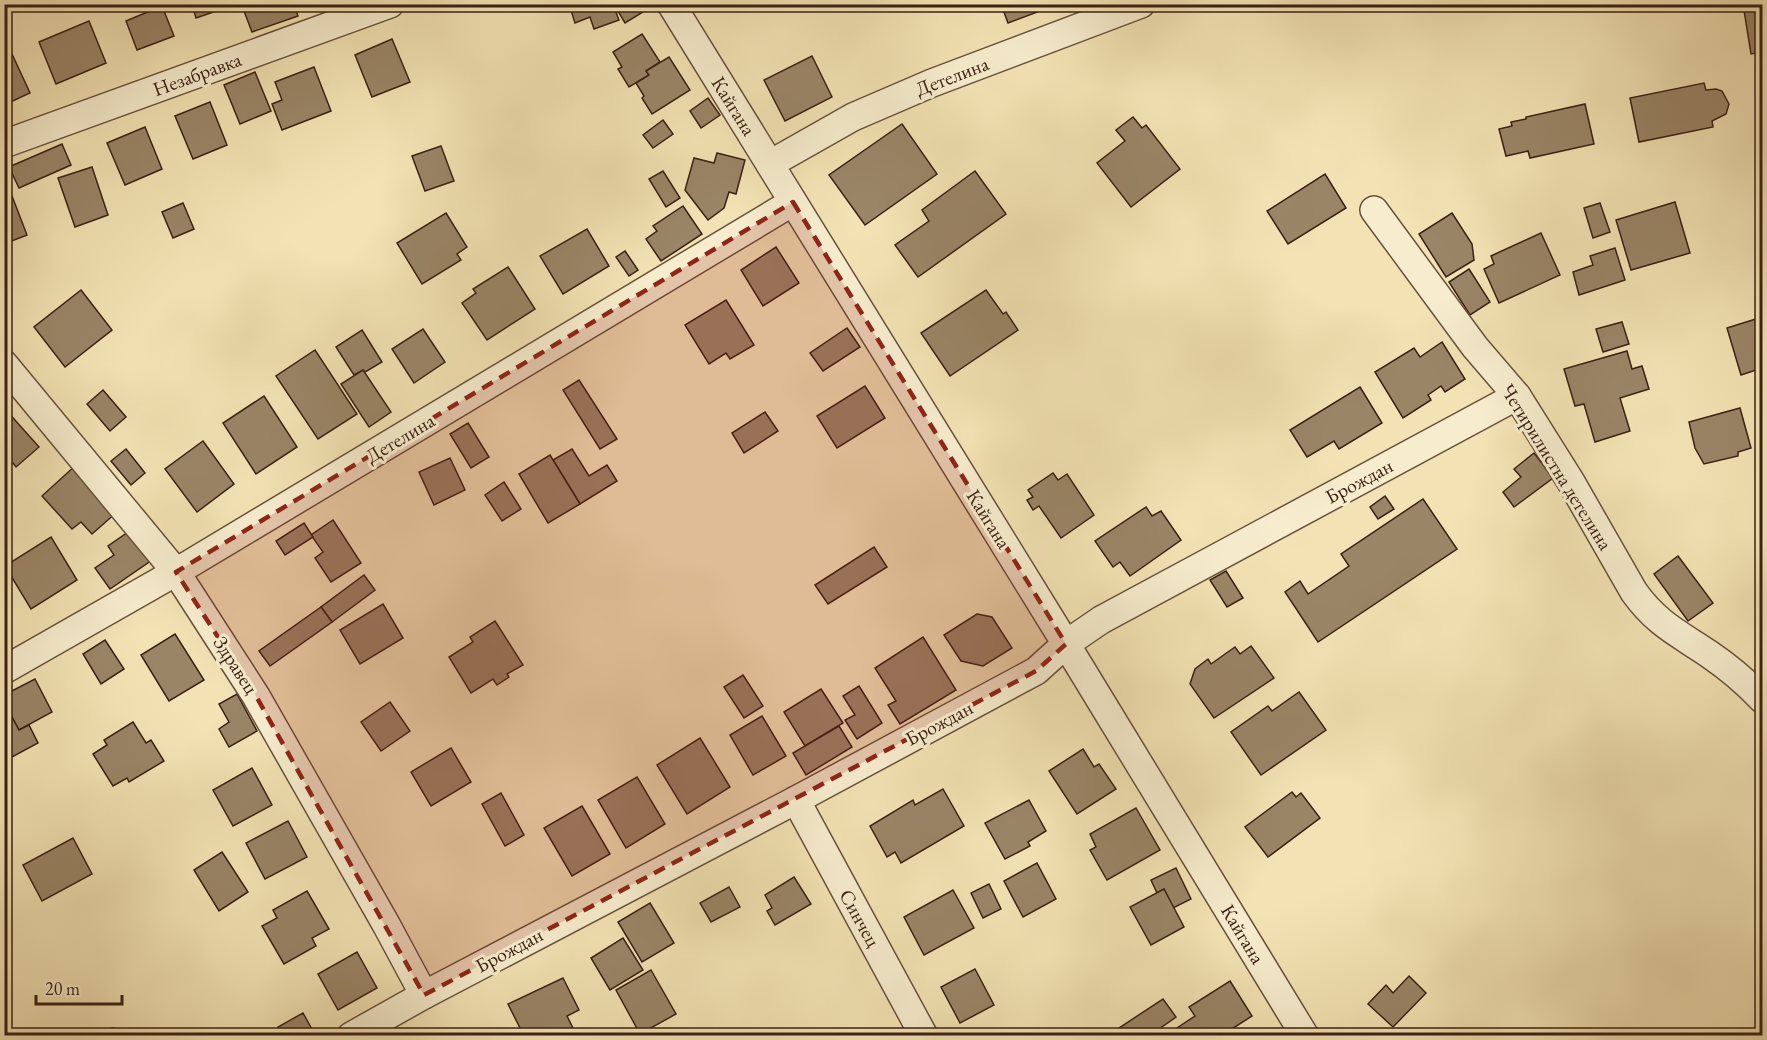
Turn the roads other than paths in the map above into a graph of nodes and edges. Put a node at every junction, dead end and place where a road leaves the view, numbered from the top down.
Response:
1 (390, 4) edge
2 (671, 4) edge
3 (1141, 4) edge
4 (4, 144) edge
5 (770, 164) junction
6 (793, 202) junction
7 (1374, 210) dead end
8 (4, 364) edge
9 (1517, 396) junction
10 (176, 572) junction
11 (1066, 644) junction
12 (4, 670) edge
13 (1762, 699) edge
14 (795, 800) junction
15 (424, 995) junction
16 (351, 1035) edge
17 (924, 1035) edge
18 (1305, 1035) edge

1 - 4 street, Незабравка
2 - 5 street, Кайгана
3 - 5 street, Детелина
5 - 6 street, Кайгана
6 - 10 street, Детелина
6 - 11 street, Кайгана
7 - 9 street, Четирилистна детелина
8 - 10 street, Здравец
9 - 11 street, Брождан
9 - 13 street, Четирилистна детелина
10 - 12 street, Детелина
10 - 15 street, Здравец
11 - 14 street, Брождан
11 - 18 street, Кайгана
14 - 15 street, Брождан
14 - 17 street, Синчец
15 - 16 street, Брождан

